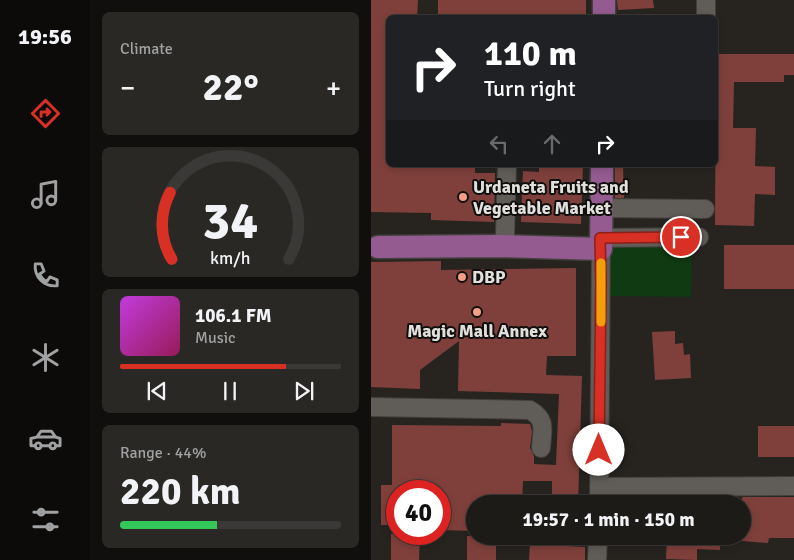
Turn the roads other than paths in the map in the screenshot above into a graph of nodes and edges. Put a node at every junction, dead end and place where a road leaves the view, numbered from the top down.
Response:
1 (604, 0) edge
2 (706, 0) edge
3 (604, 15) edge
4 (706, 15) edge
5 (507, 167) edge
6 (601, 167) edge
7 (601, 208) junction
8 (705, 209) dead end
9 (505, 235) junction
10 (699, 237) dead end
11 (604, 241) junction
12 (371, 407) edge
13 (541, 448) dead end
14 (794, 486) edge
15 (599, 495) edge
16 (598, 545) edge
17 (597, 560) edge

1 - 3 main road
2 - 4 street
5 - 9 street
6 - 7 main road
7 - 8 street
7 - 11 main road
9 - 11 main road
9 - 11 main road
10 - 11 street
11 - 15 street
12 - 13 street
14 - 15 street
16 - 17 street

